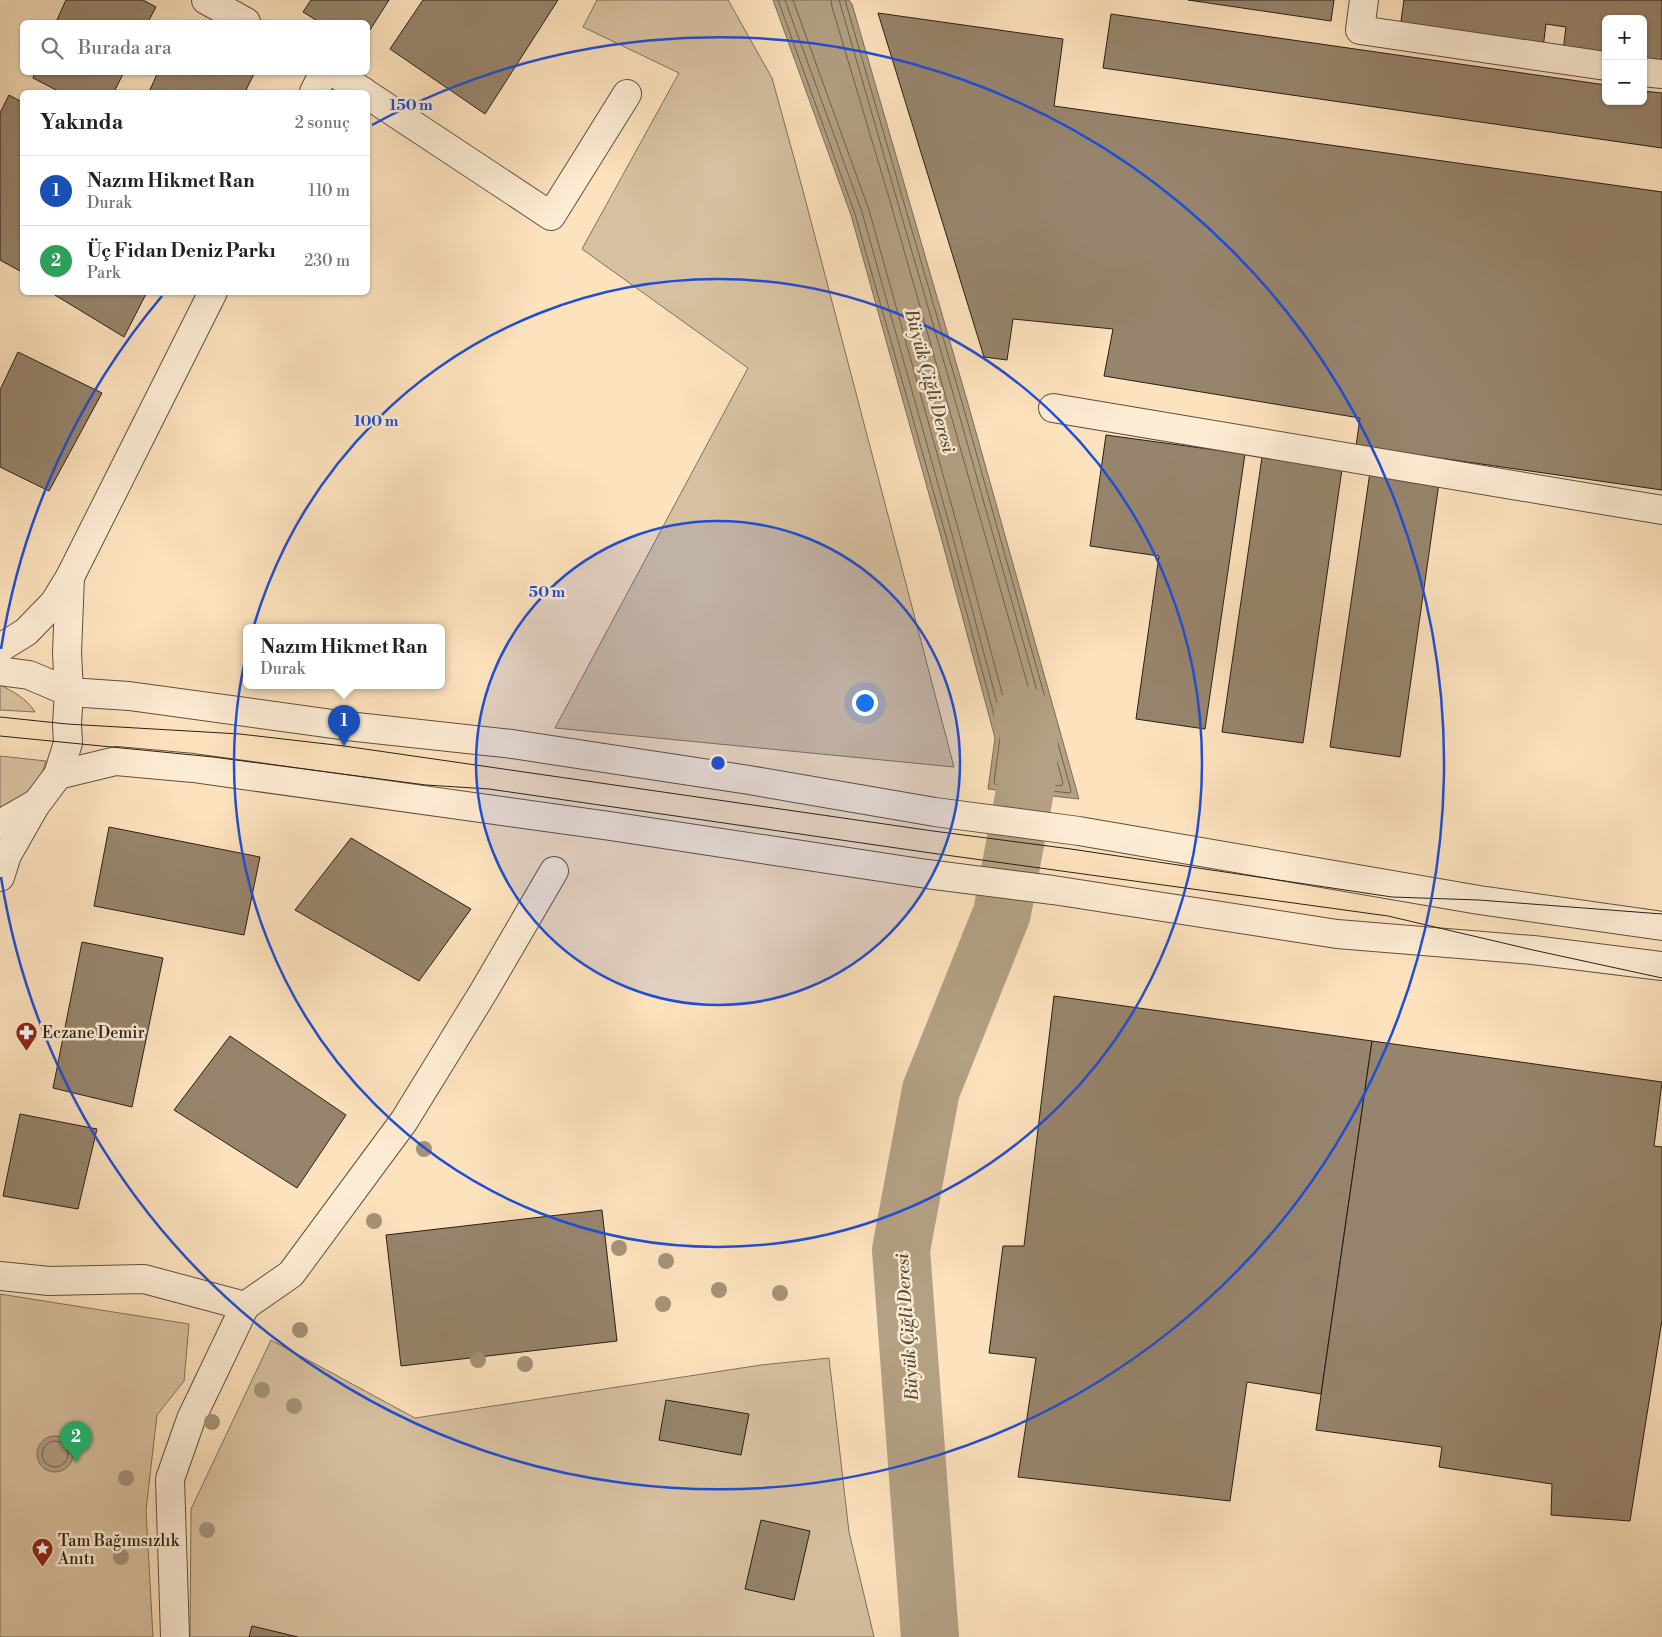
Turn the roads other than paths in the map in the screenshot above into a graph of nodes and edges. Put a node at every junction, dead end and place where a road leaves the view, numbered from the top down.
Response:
1 (206, 0) edge
2 (1364, 0) edge
3 (242, 20) edge
4 (1602, 65) edge
5 (1647, 72) edge
6 (1662, 74) edge
7 (322, 75) edge
8 (338, 75) edge
9 (315, 90) edge
10 (361, 90) edge
11 (627, 94) dead end
12 (370, 96) edge
13 (211, 295) edge
14 (1053, 408) dead end
15 (1662, 510) edge
16 (70, 577) junction
17 (0, 648) edge
18 (0, 671) edge
19 (69, 692) junction
20 (58, 775) junction
21 (37, 803) junction
22 (0, 824) edge
23 (554, 871) dead end
24 (0, 877) edge
25 (1662, 926) edge
26 (1662, 966) edge
27 (0, 1276) edge
28 (244, 1306) junction
29 (175, 1637) edge

1 - 3 street
2 - 4 street
5 - 6 street
7 - 9 street
8 - 10 street
11 - 12 street
13 - 16 street
14 - 15 street
16 - 17 street
16 - 19 street
18 - 19 street
19 - 20 street
19 - 25 street
20 - 21 street
20 - 26 street
21 - 22 street
21 - 24 street
23 - 28 street
27 - 28 street
28 - 29 street

